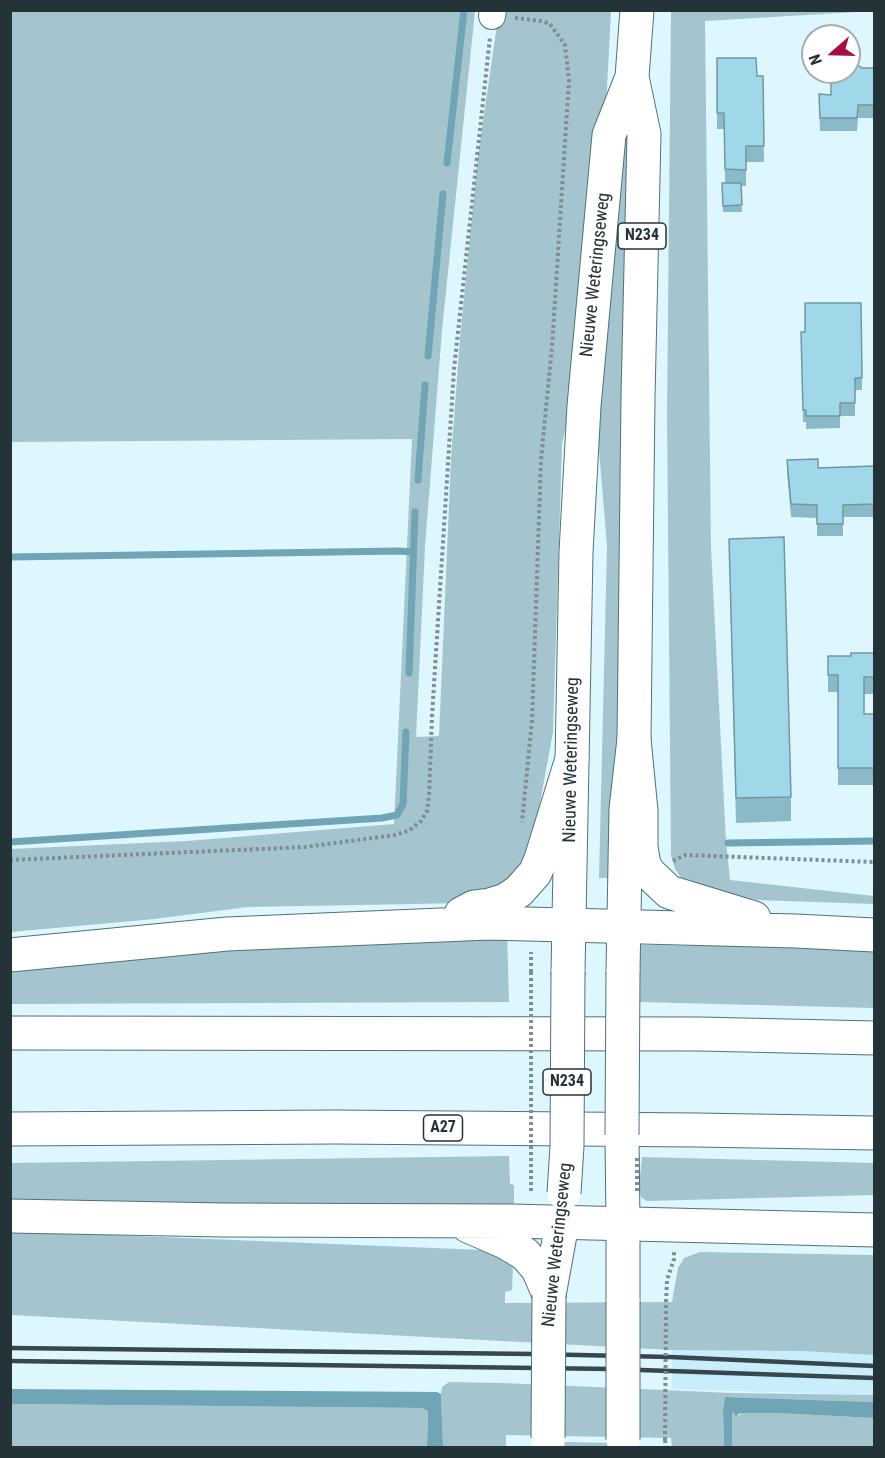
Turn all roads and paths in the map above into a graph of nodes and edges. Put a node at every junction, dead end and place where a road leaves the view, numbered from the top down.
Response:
1 (637, 10) edge
2 (493, 13) edge
3 (632, 76) junction
4 (634, 739) junction
5 (572, 759) junction
6 (522, 826) dead end
7 (10, 860) edge
8 (532, 924) junction
9 (438, 925) junction
10 (568, 926) junction
11 (623, 928) junction
12 (796, 931) junction
13 (874, 935) edge
14 (10, 954) edge
15 (10, 1033) edge
16 (874, 1038) edge
17 (10, 1129) edge
18 (874, 1133) edge
19 (531, 1193) dead end
20 (563, 1208) junction
21 (10, 1216) edge
22 (459, 1222) junction
23 (623, 1225) junction
24 (874, 1230) edge
25 (549, 1295) junction
26 (666, 1302) dead end
27 (548, 1443) edge
28 (623, 1444) edge
29 (666, 1448) edge

1 - 3 main road, Nieuwe Weteringseweg / N234
2 - 6 path, Nieuwe Weteringseweg
2 - 7 path
3 - 4 main road, Nieuwe Weteringseweg / N234
3 - 5 main road, Nieuwe Weteringseweg / N234
4 - 11 main road, Nieuwe Weteringseweg / N234
4 - 12 main road
5 - 9 main road
5 - 10 main road, Nieuwe Weteringseweg / N234
8 - 9 main road
8 - 10 main road
8 - 19 path, Nieuwe Weteringseweg, bridge
9 - 14 main road
10 - 11 main road
10 - 20 main road, Nieuwe Weteringseweg / N234, bridge
11 - 12 main road
11 - 23 main road, Nieuwe Weteringseweg / N234, bridge
12 - 13 main road
15 - 16 main road
17 - 18 main road, A27
20 - 22 main road
20 - 23 main road
20 - 25 main road, Nieuwe Weteringseweg / N234
21 - 22 main road
22 - 25 main road
23 - 24 main road
23 - 28 main road, Nieuwe Weteringseweg / N234, bridge
25 - 27 main road, Nieuwe Weteringseweg / N234, bridge
26 - 29 path, bridge

